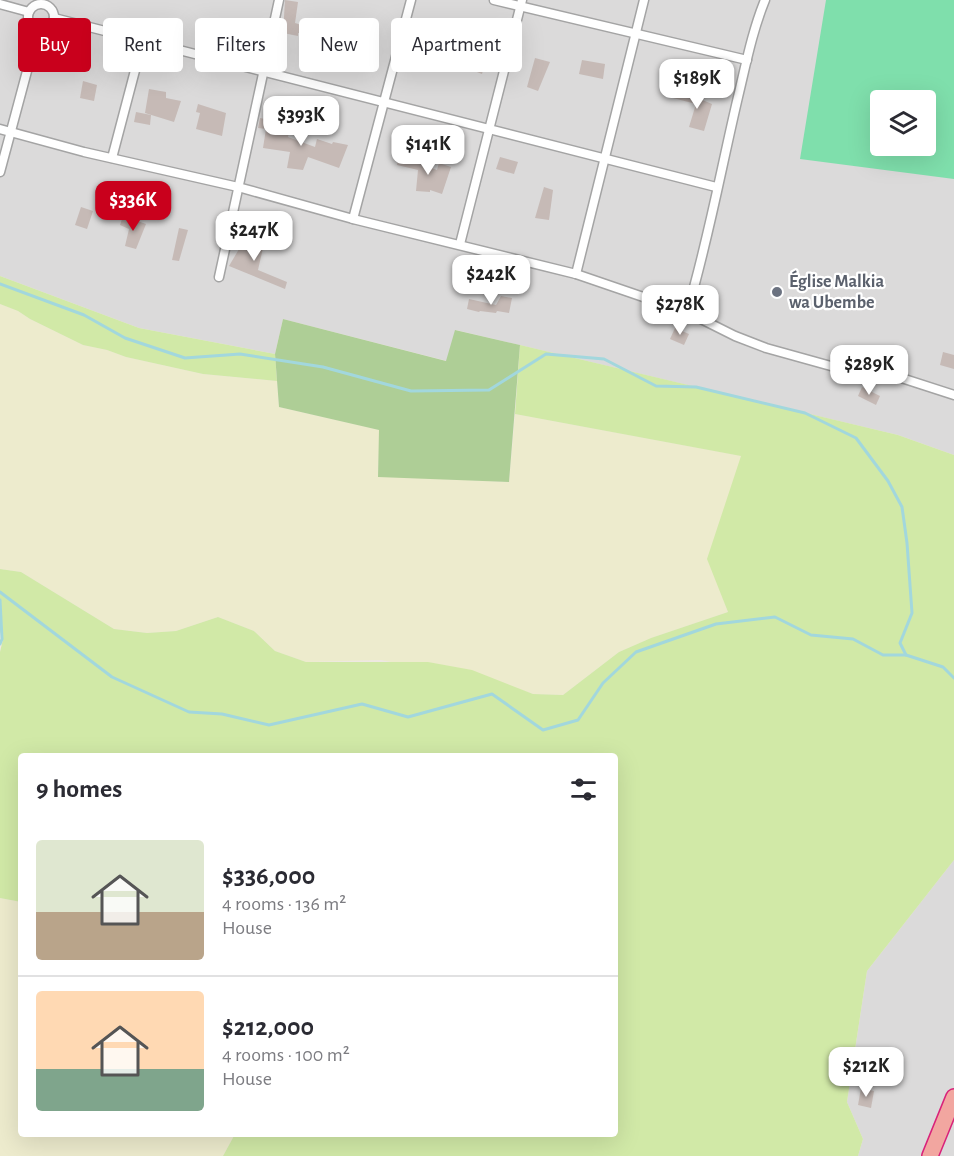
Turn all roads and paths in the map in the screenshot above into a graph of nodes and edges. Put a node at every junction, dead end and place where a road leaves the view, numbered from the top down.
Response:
1 (279, 0) edge
2 (411, 0) edge
3 (494, 0) edge
4 (644, 0) edge
5 (765, 0) edge
6 (521, 3) edge
7 (0, 4) edge
8 (29, 12) junction
9 (28, 18) edge
10 (54, 18) edge
11 (275, 18) edge
12 (636, 33) junction
13 (747, 60) junction
14 (27, 72) edge
15 (135, 72) edge
16 (264, 72) edge
17 (272, 72) edge
18 (384, 101) junction
19 (489, 128) junction
20 (0, 129) edge
21 (11, 132) junction
22 (605, 157) junction
23 (112, 158) junction
24 (0, 172) edge
25 (238, 187) junction
26 (716, 187) junction
27 (353, 219) junction
28 (460, 244) junction
29 (576, 274) junction
30 (219, 277) dead end
31 (687, 312) junction
32 (954, 395) edge
33 (954, 1097) edge
34 (930, 1156) edge

1 - 11 street
2 - 18 street
3 - 6 street
4 - 12 street
5 - 13 street
6 - 12 street
6 - 19 street
7 - 8 street
8 - 9 street
8 - 10 street
12 - 13 street
12 - 22 street
13 - 26 street
14 - 21 street
15 - 23 street
16 - 25 street
17 - 18 street
18 - 19 street
18 - 27 street
19 - 22 street
19 - 28 street
20 - 21 street
21 - 23 street
21 - 24 street
22 - 26 street
22 - 29 street
23 - 25 street
25 - 27 street
25 - 30 street
26 - 31 street
27 - 28 street
28 - 29 street
29 - 31 street
31 - 32 street
33 - 34 highway

